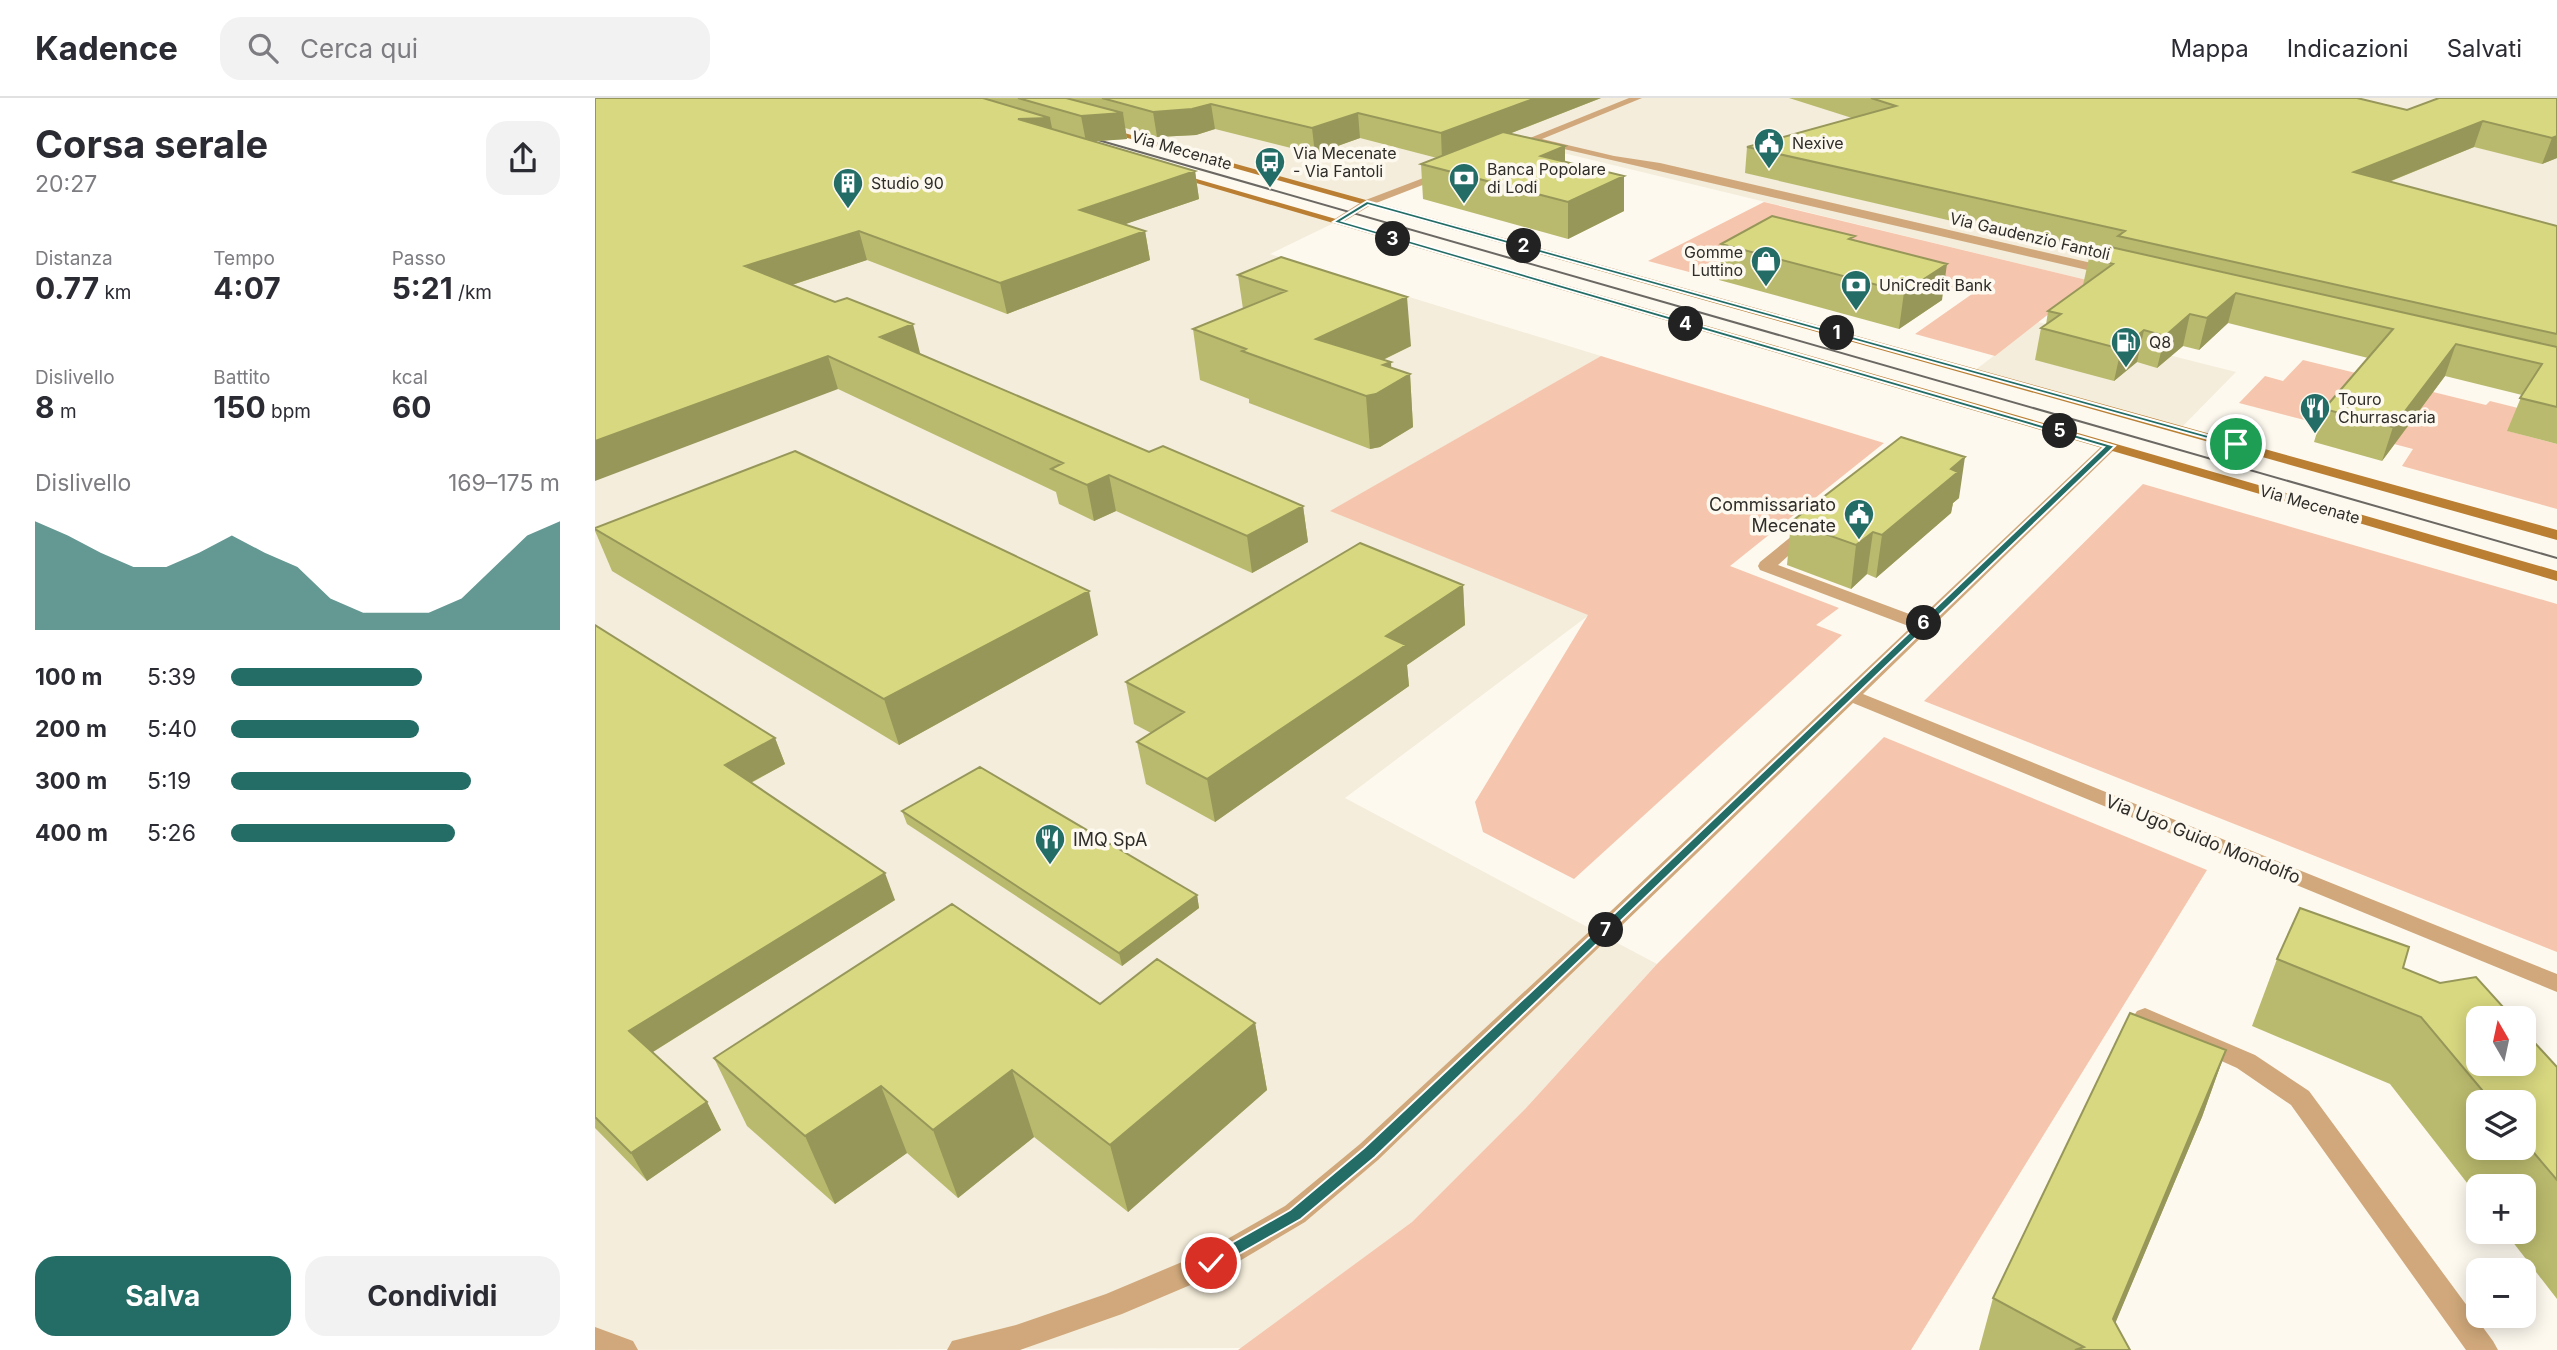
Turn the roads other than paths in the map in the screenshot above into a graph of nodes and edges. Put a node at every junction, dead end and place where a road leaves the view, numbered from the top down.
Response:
1 (1637, 98) edge
2 (1087, 124) edge
3 (1547, 133) junction
4 (1660, 166) junction
5 (1156, 168) edge
6 (1455, 169) edge
7 (1367, 202) junction
8 (1336, 222) junction
9 (2122, 274) edge
10 (2110, 446) junction
11 (1819, 522) edge
12 (2557, 535) edge
13 (2557, 576) edge
14 (1923, 625) junction
15 (1849, 695) junction
16 (2557, 983) edge
17 (2145, 1017) edge
18 (595, 1340) edge
19 (623, 1350) edge
20 (962, 1350) edge
21 (2483, 1350) edge

1 - 3 street, Via Gaudenzio Fantoli
2 - 7 main road, Via Mecenate
3 - 4 street, Via Gaudenzio Fantoli
3 - 4 street, Via Gaudenzio Fantoli
4 - 9 street, Via Gaudenzio Fantoli
5 - 8 main road, Via Mecenate
6 - 7 street
7 - 8 street
7 - 12 main road, Via Mecenate
8 - 10 main road, Via Mecenate
10 - 13 main road, Via Mecenate
10 - 14 street
11 - 14 street
14 - 15 street
15 - 16 street, Via Ugo Guido Mondolfo
15 - 20 street
17 - 21 street
18 - 19 street

